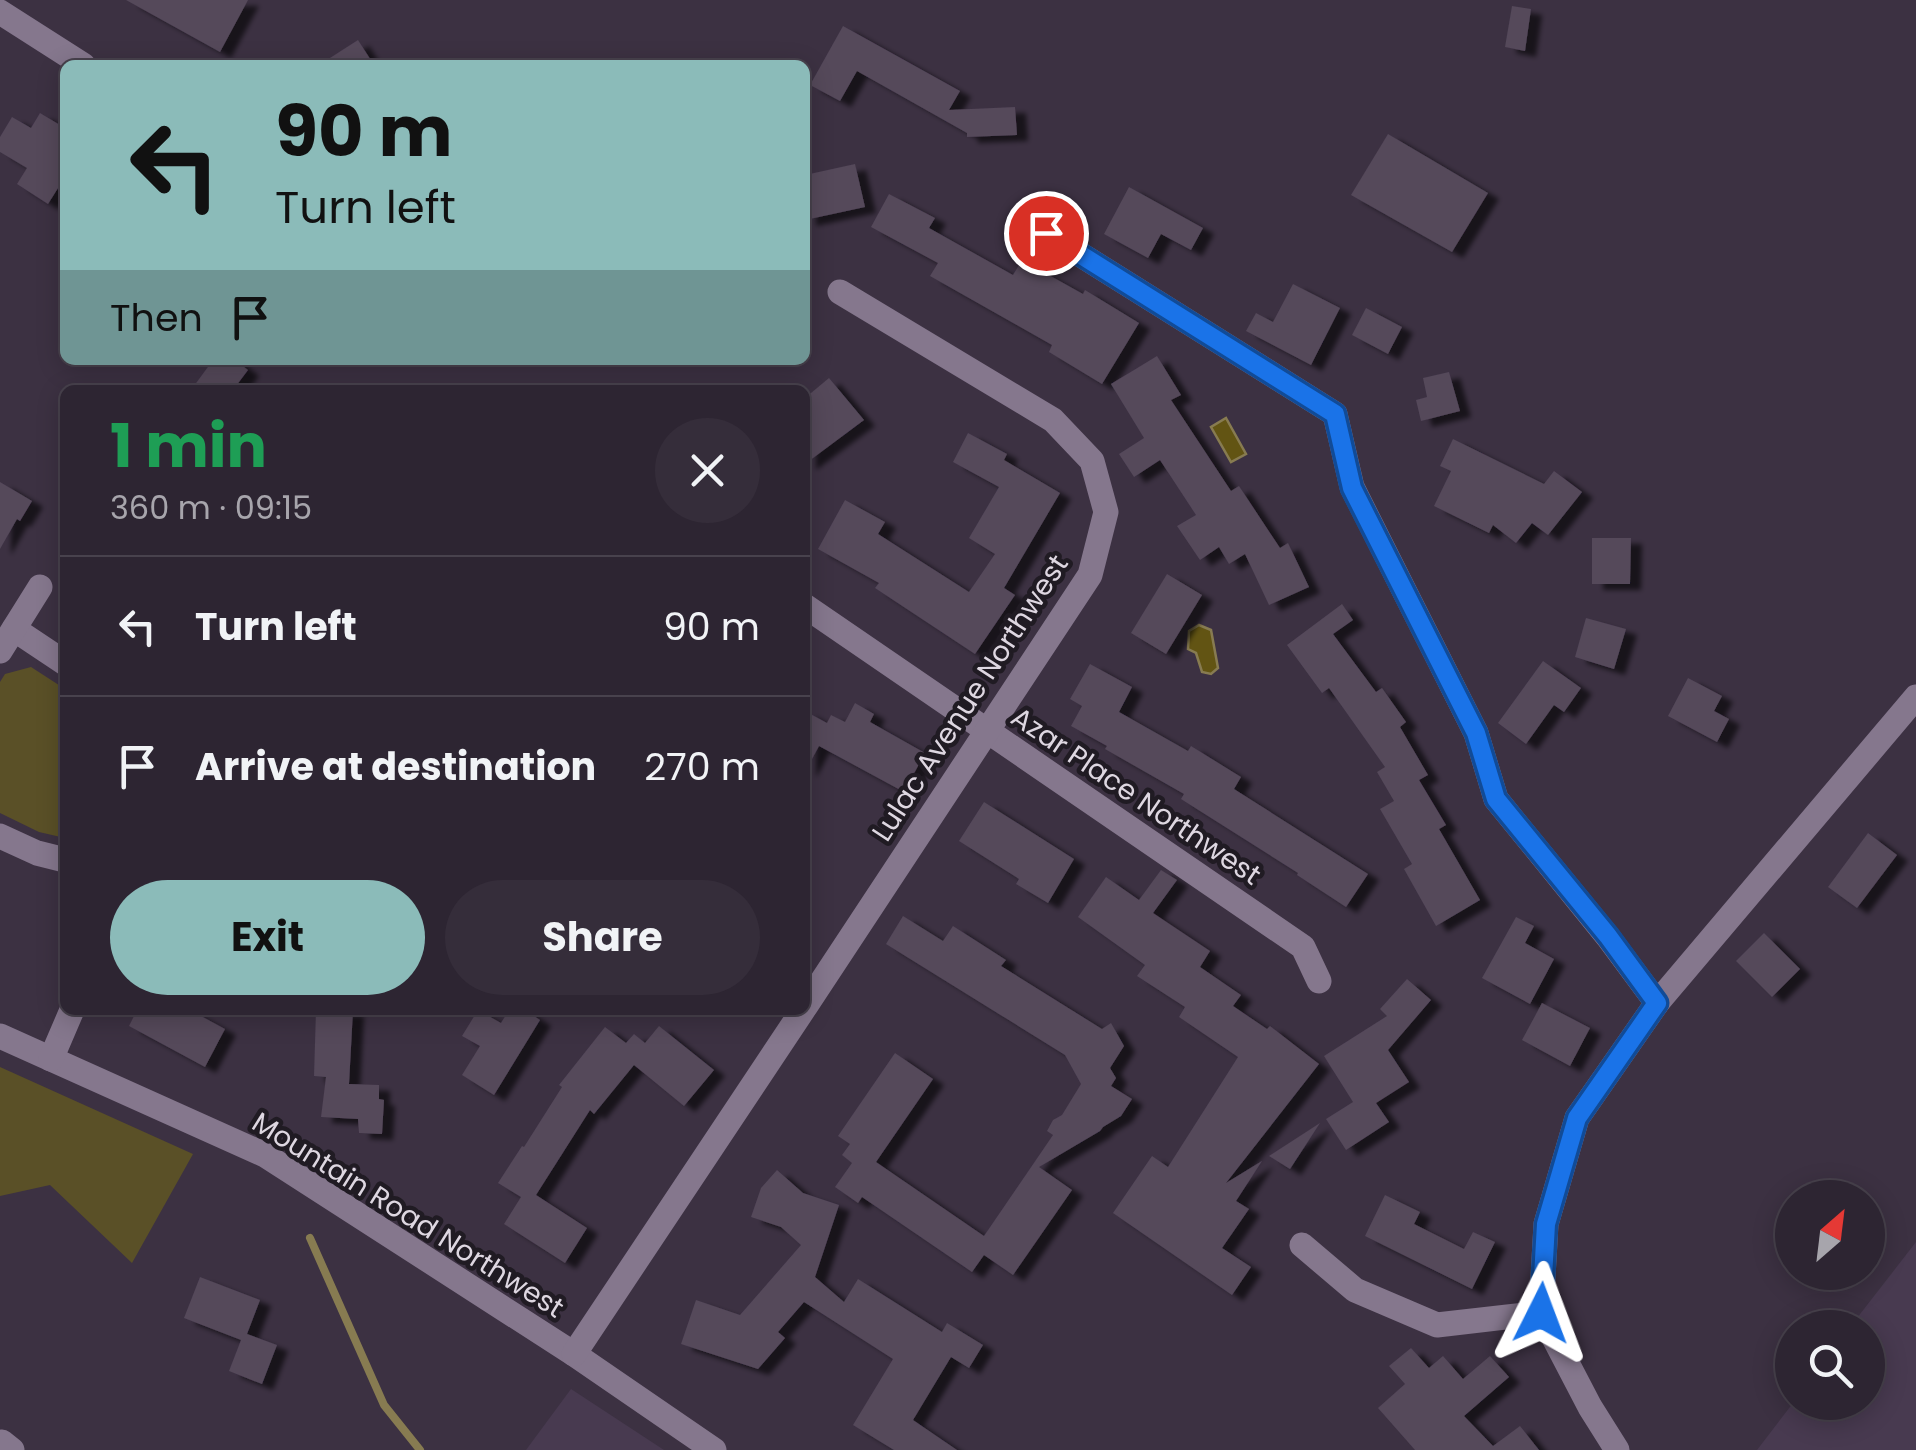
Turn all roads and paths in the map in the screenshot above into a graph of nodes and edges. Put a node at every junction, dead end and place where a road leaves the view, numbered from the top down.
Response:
1 (0, 12) edge
2 (75, 60) edge
3 (1046, 233) dead end
4 (840, 292) dead end
5 (40, 586) dead end
6 (810, 609) edge
7 (14, 629) junction
8 (0, 651) edge
9 (60, 660) edge
10 (1916, 697) edge
11 (988, 732) junction
12 (0, 836) edge
13 (60, 859) edge
14 (1319, 981) dead end
15 (810, 1000) edge
16 (1657, 1003) junction
17 (70, 1015) edge
18 (800, 1015) edge
19 (0, 1036) edge
20 (51, 1059) junction
21 (1302, 1245) dead end
22 (1541, 1313) junction
23 (574, 1354) junction
24 (714, 1450) edge
25 (1618, 1450) edge

1 - 2 street
3 - 16 street
4 - 11 street, Lulac Avenue Northwest
5 - 7 street
6 - 11 street, Azar Place Northwest
7 - 8 street
7 - 9 street
10 - 16 street
11 - 14 street, Azar Place Northwest
11 - 15 street, Lulac Avenue Northwest
12 - 13 street
16 - 22 street
17 - 20 street
18 - 23 street, Lulac Avenue Northwest
19 - 20 street, Mountain Road Northwest
20 - 23 street, Mountain Road Northwest
21 - 22 street
22 - 25 street
23 - 24 street, Mountain Road Northwest

